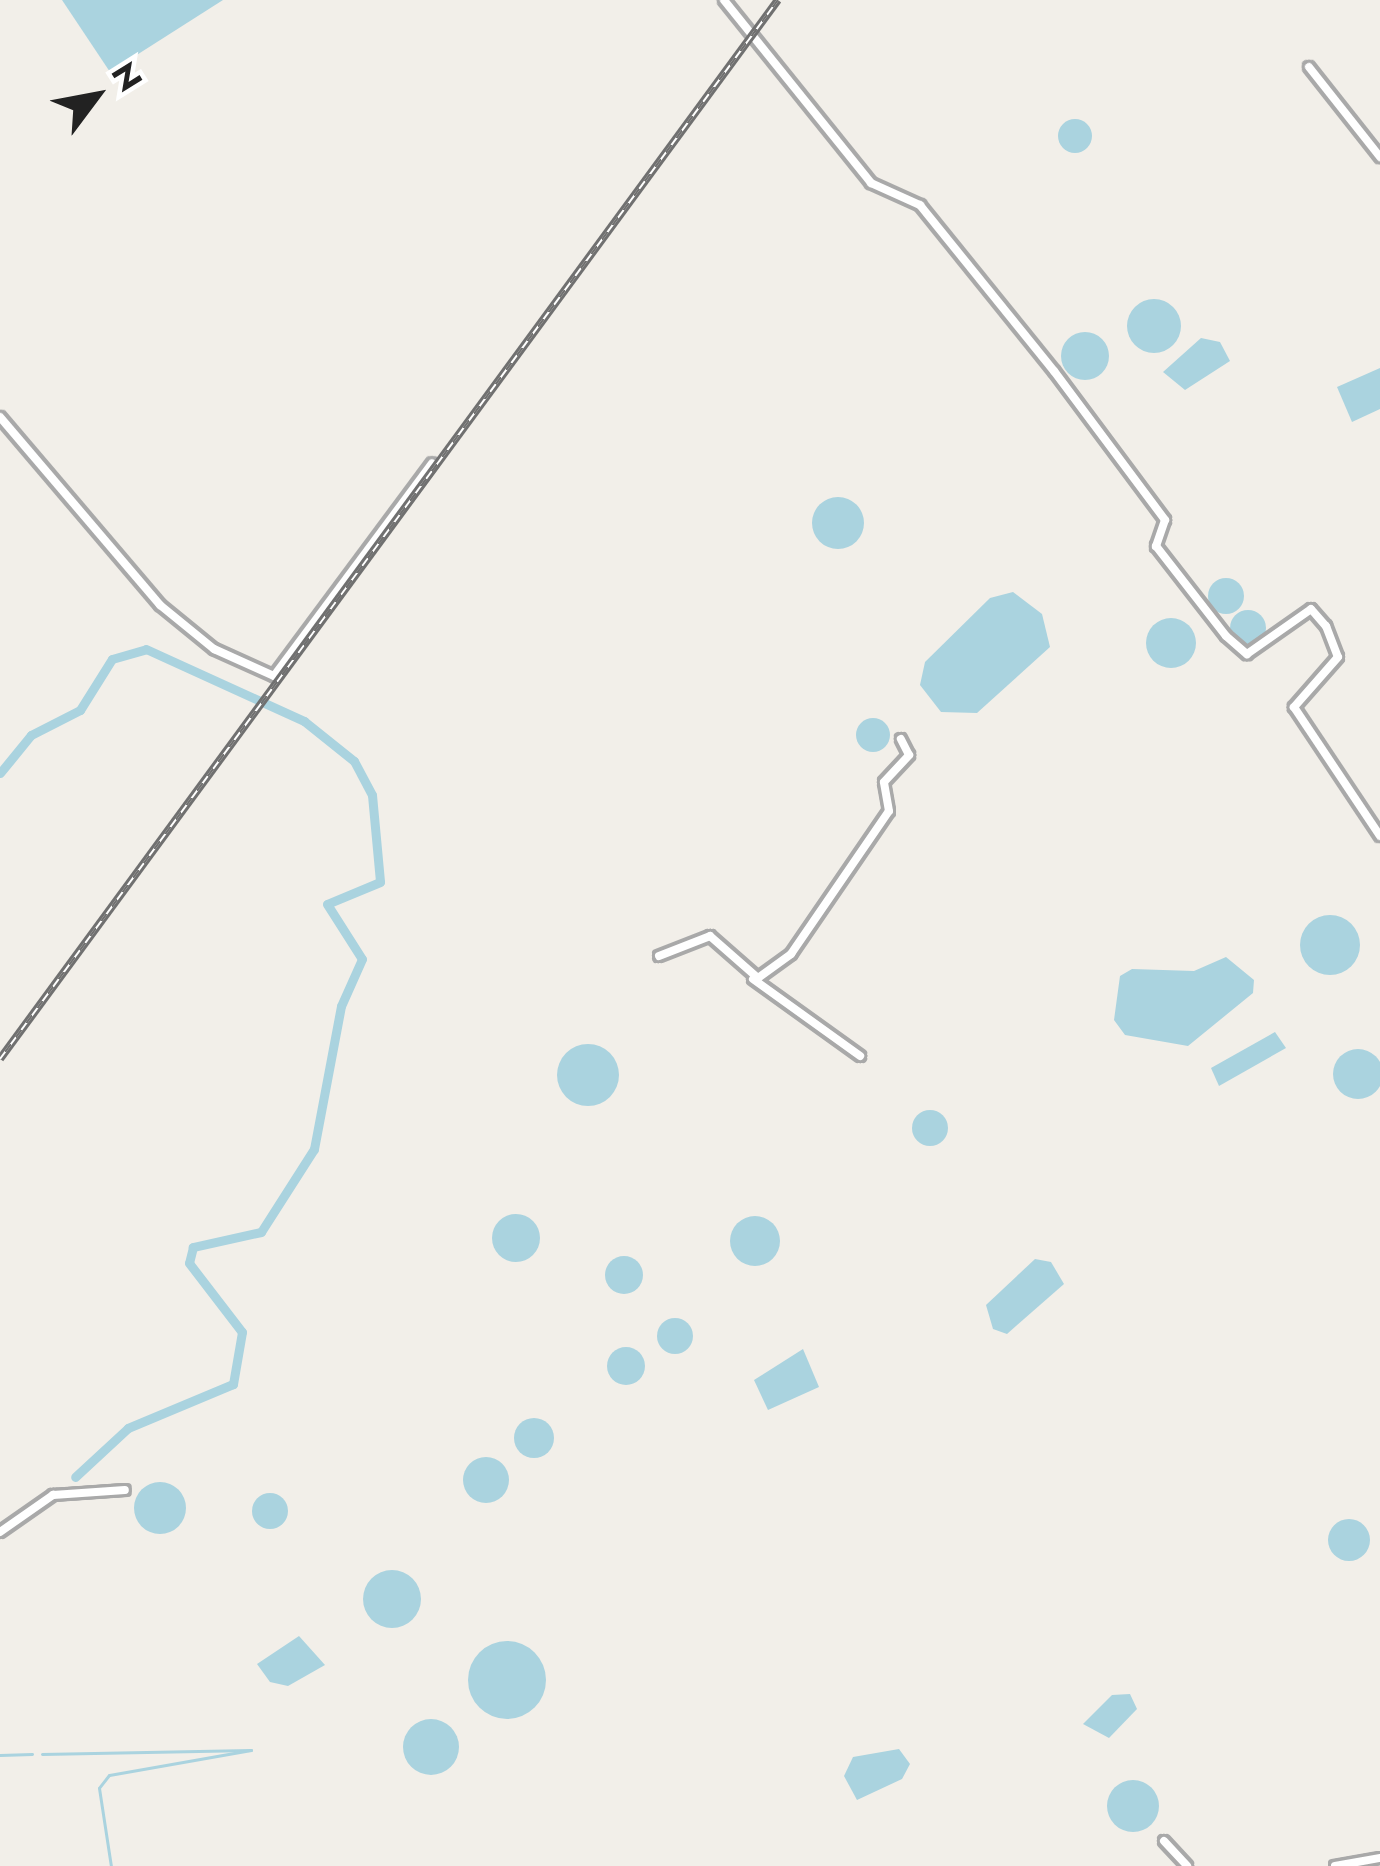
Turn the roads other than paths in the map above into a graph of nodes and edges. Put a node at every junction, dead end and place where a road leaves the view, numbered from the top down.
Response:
1 (724, 0) edge
2 (1309, 67) dead end
3 (1380, 157) edge
4 (0, 417) edge
5 (432, 463) dead end
6 (901, 739) dead end
7 (1380, 836) edge
8 (659, 956) dead end
9 (752, 978) junction
10 (860, 1056) dead end
11 (124, 1490) dead end
12 (0, 1532) edge
13 (1164, 1841) dead end
14 (1380, 1858) edge
15 (1187, 1866) edge
16 (1335, 1866) edge

1 - 7 street
2 - 3 street
4 - 5 street
6 - 9 street
8 - 9 street
9 - 10 street
11 - 12 street
13 - 15 street
14 - 16 street

